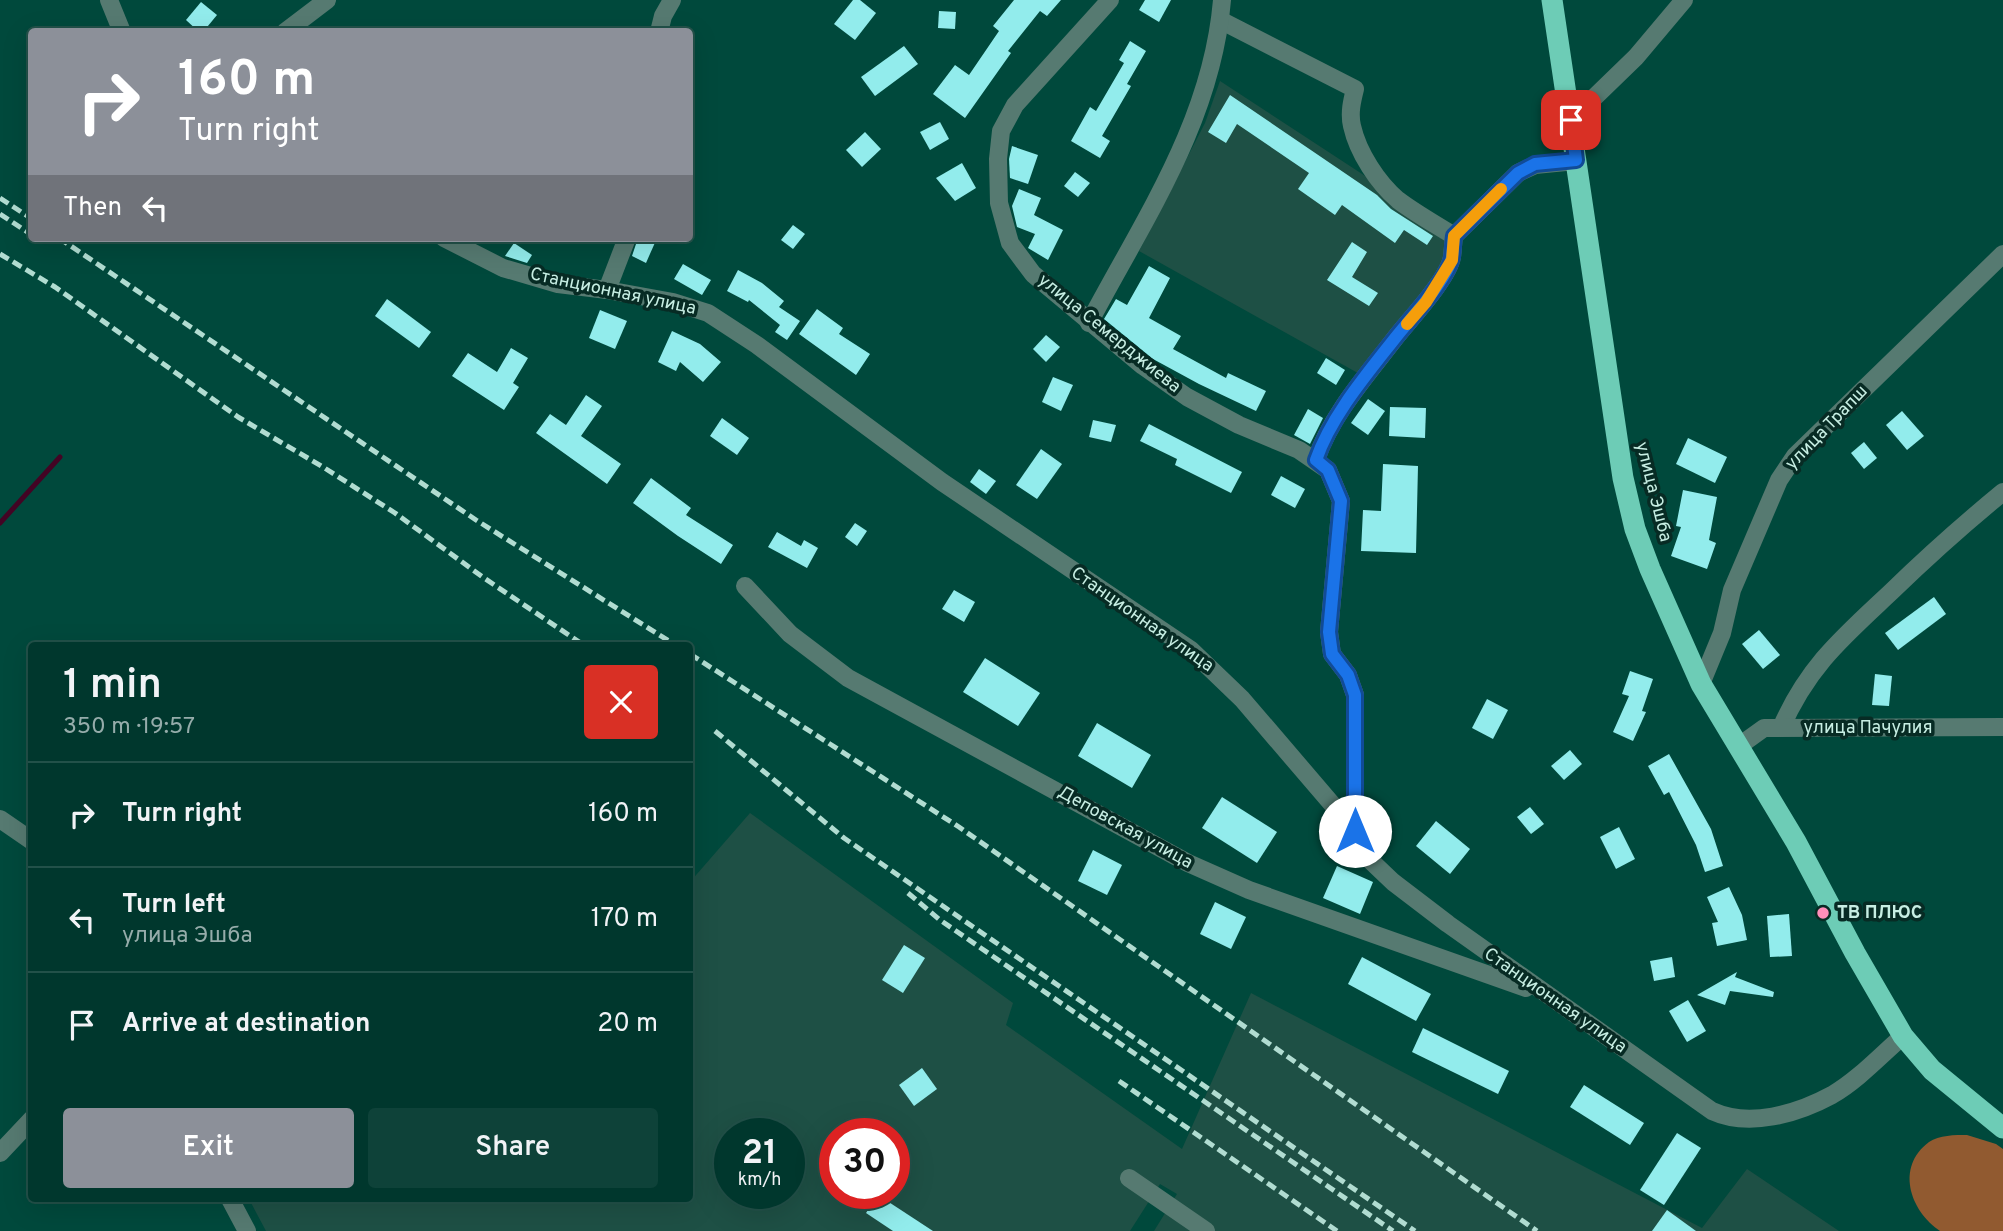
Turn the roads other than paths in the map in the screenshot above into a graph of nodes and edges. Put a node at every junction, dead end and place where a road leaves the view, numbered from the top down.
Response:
1 (109, 0) edge
2 (672, 0) edge
3 (1110, 0) edge
4 (1222, 0) edge
5 (1552, 0) edge
6 (1684, 0) edge
7 (328, 1) edge
8 (1220, 20) junction
9 (120, 28) edge
10 (291, 28) edge
11 (660, 28) edge
12 (1571, 120) junction
13 (1576, 160) junction
14 (1454, 236) junction
15 (452, 242) edge
16 (625, 242) edge
17 (2003, 254) edge
18 (607, 290) junction
19 (1089, 323) junction
20 (1316, 460) junction
21 (2003, 492) edge
22 (745, 586) dead end
23 (1701, 684) junction
24 (2003, 727) edge
25 (1781, 728) junction
26 (1739, 746) junction
27 (0, 819) edge
28 (1355, 831) junction
29 (28, 838) edge
30 (1546, 995) junction
31 (1903, 1036) junction
32 (28, 1123) edge
33 (2003, 1128) edge
34 (0, 1153) edge
35 (1129, 1178) dead end
36 (232, 1202) edge
37 (247, 1231) edge
38 (1206, 1231) edge

1 - 9 street
2 - 11 street
3 - 19 street, улица Семерджиева
4 - 8 street
5 - 12 highway, улица Эшба
6 - 12 street
7 - 10 street
8 - 14 street
8 - 19 street
12 - 13 highway, улица Эшба
13 - 14 street
13 - 23 highway, улица Эшба
14 - 20 street
15 - 18 street, Станционная улица
16 - 18 street
17 - 23 street, улица Трапш
18 - 28 street, Станционная улица
19 - 20 street, улица Семерджиева
20 - 28 street, улица Семерджиева
21 - 25 street
22 - 30 street, Деповская улица
23 - 26 highway, улица Эшба
24 - 25 street, улица Пачулия
25 - 26 street, улица Пачулия
26 - 31 highway, улица Эшба
27 - 29 street
28 - 30 street, Станционная улица
30 - 31 street, Станционная улица
31 - 33 highway, улица Эшба
32 - 34 street
35 - 38 street
36 - 37 street

